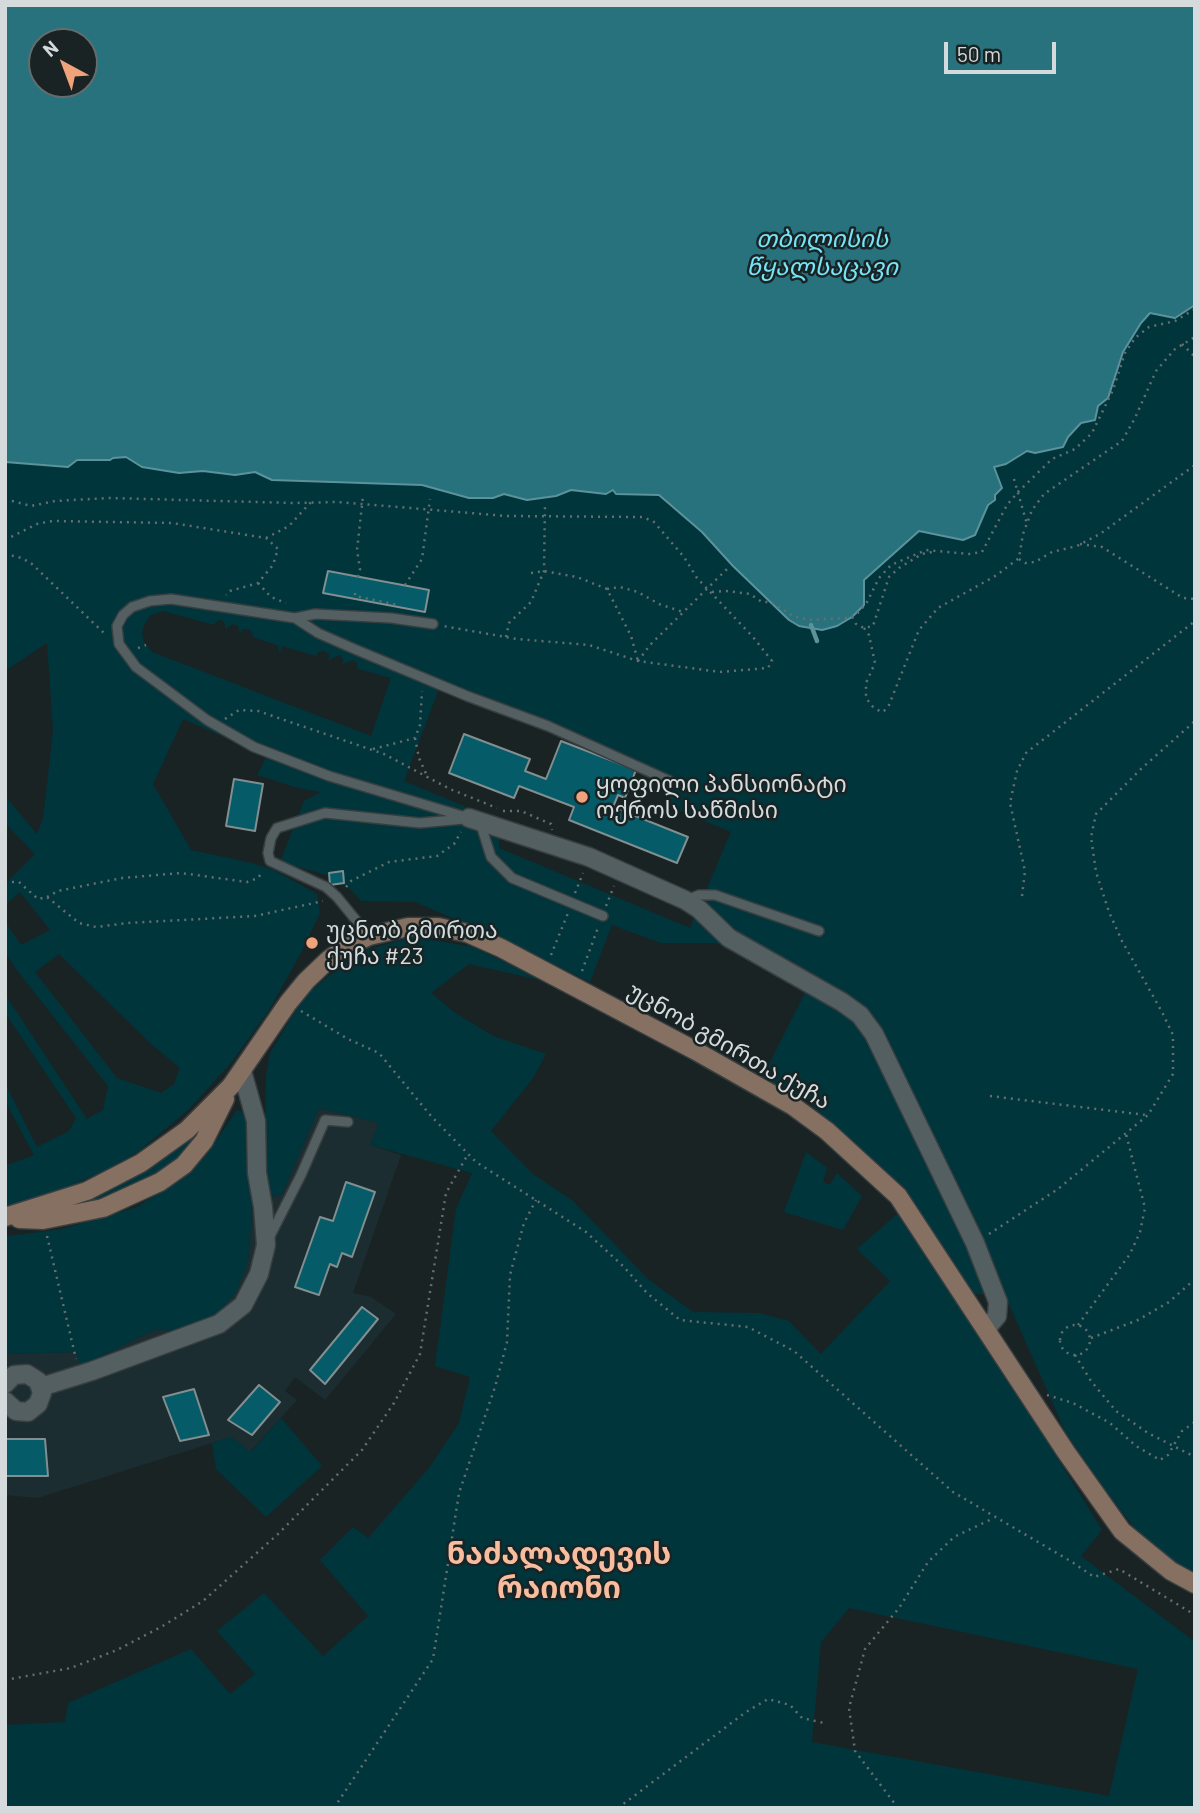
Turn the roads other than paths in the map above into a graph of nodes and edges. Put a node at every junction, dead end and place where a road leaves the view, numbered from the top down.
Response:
1 (295, 618) junction
2 (433, 624) road end
3 (670, 781) dead end
4 (475, 820) junction
5 (685, 900) junction
6 (603, 916) road end
7 (819, 931) dead end
8 (369, 936) junction
9 (236, 1079) junction
10 (348, 1122) dead end
11 (5, 1218) edge
12 (266, 1245) junction
13 (986, 1329) junction
14 (5, 1384) edge
15 (41, 1387) junction
16 (6, 1403) edge
17 (1195, 1584) edge

1 - 2 lane
1 - 3 lane
1 - 4 lane
4 - 5 street
4 - 6 lane
4 - 8 lane
5 - 7 lane
5 - 13 street
8 - 9 main road, უცნობ გმირთა ქუჩა
8 - 13 main road, უცნობ გმირთა ქუჩა
9 - 11 main road, უცნობ გმირთა ქუჩა
9 - 11 main road, უცნობ გმირთა ქუჩა
9 - 12 street
10 - 12 lane
12 - 15 street
13 - 17 main road, უცნობ გმირთა ქუჩა
14 - 15 street
15 - 16 street

